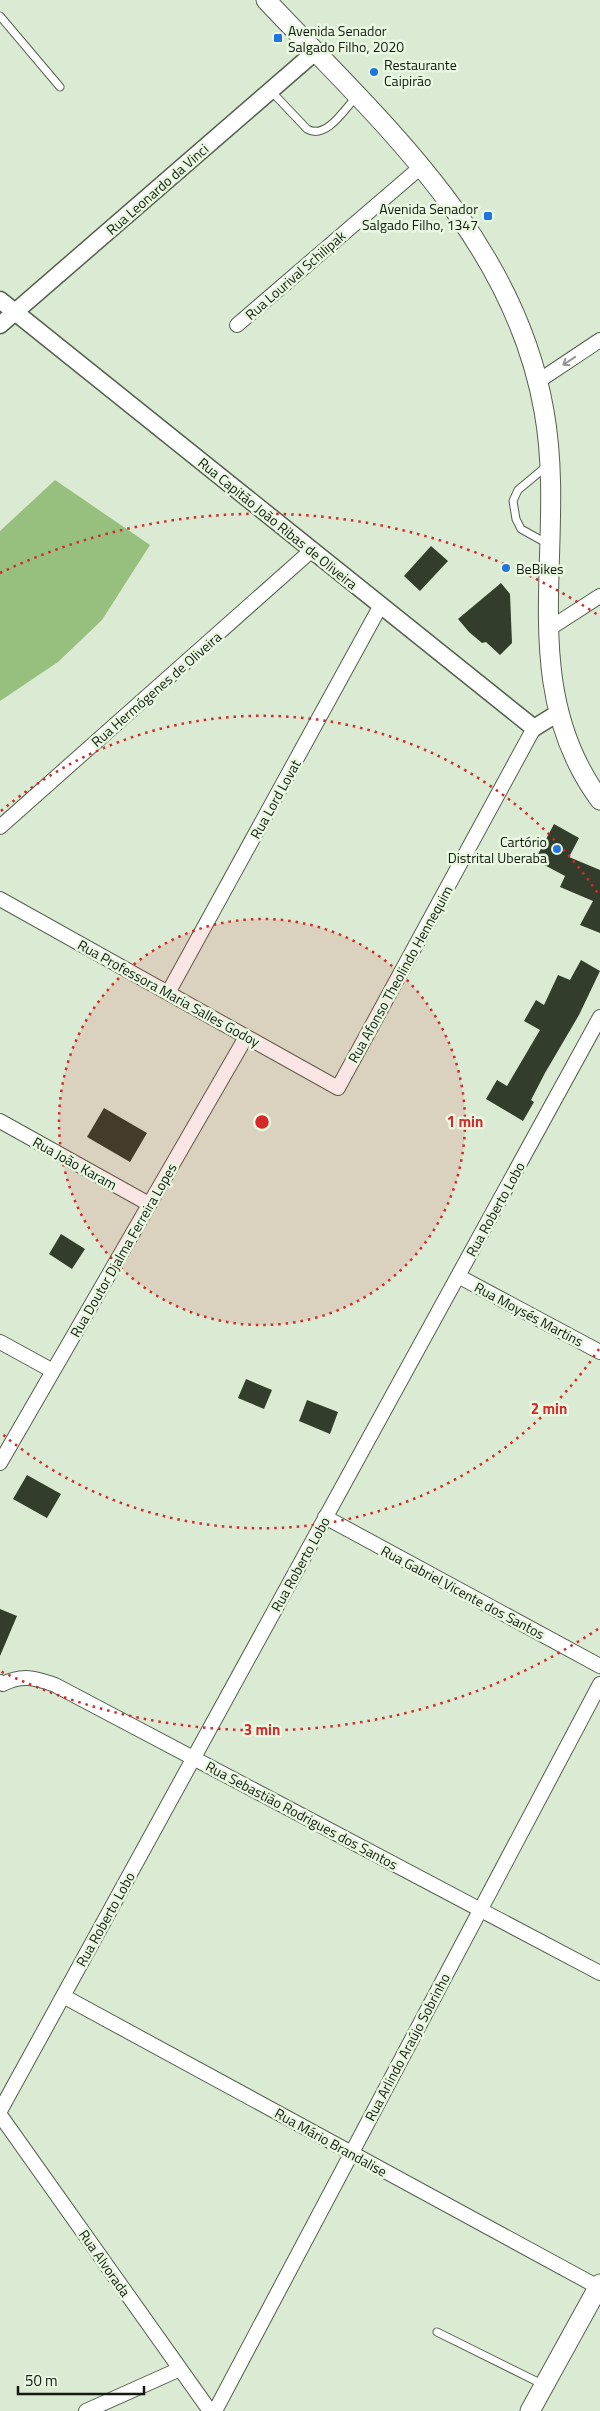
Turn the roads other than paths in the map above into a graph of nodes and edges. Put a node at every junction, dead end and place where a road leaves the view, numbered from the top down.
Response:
1 (266, 0) edge
2 (0, 16) edge
3 (315, 52) junction
4 (60, 87) dead end
5 (271, 90) junction
6 (357, 97) junction
7 (422, 166) junction
8 (0, 300) edge
9 (15, 312) junction
10 (0, 325) edge
11 (237, 325) dead end
12 (600, 340) edge
13 (538, 382) junction
14 (551, 462) junction
15 (550, 546) junction
16 (312, 550) junction
17 (600, 596) edge
18 (381, 605) junction
19 (548, 630) junction
20 (558, 713) junction
21 (534, 728) junction
22 (600, 800) edge
23 (0, 827) edge
24 (0, 899) edge
25 (168, 993) junction
26 (600, 1017) edge
27 (246, 1037) junction
28 (338, 1088) joint
29 (0, 1121) edge
30 (150, 1204) junction
31 (458, 1276) junction
32 (0, 1342) edge
33 (600, 1352) edge
34 (53, 1371) junction
35 (0, 1463) edge
36 (325, 1517) junction
37 (600, 1666) edge
38 (600, 1684) edge
39 (1, 1685) edge
40 (194, 1758) junction
41 (480, 1910) junction
42 (600, 1973) edge
43 (63, 1996) junction
44 (0, 2111) edge
45 (0, 2115) edge
46 (351, 2153) junction
47 (599, 2286) edge
48 (437, 2332) dead end
49 (180, 2369) junction
50 (544, 2385) junction
51 (86, 2411) edge
52 (210, 2411) edge
53 (215, 2411) edge
54 (530, 2411) edge

1 - 3 main road
2 - 4 lane
3 - 5 street, Rua Leonardo da Vinci
3 - 6 main road
5 - 6 lane
5 - 9 street, Rua Leonardo da Vinci
6 - 7 main road
7 - 11 street, Rua Lourival Schilipak
7 - 13 main road
8 - 9 street, Rua Capitão João Ribas de Oliveira
9 - 10 street, Rua Leonardo da Vinci
9 - 16 street, Rua Capitão João Ribas de Oliveira
12 -> 13 street
13 - 14 main road
14 - 15 main road
14 - 15 lane
15 - 19 main road
16 - 18 street, Rua Capitão João Ribas de Oliveira
16 - 23 street, Rua Hermógenes de Oliveira
17 - 19 street
18 - 21 street, Rua Capitão João Ribas de Oliveira
18 - 25 street, Rua Lord Lovat
19 - 20 main road
20 - 21 street
20 - 22 main road
21 - 28 street, Rua Afonso Theolindo Hennequim
24 - 25 street, Rua Professora Maria Salles Godoy
25 - 27 street, Rua Professora Maria Salles Godoy
26 - 31 street, Rua Roberto Lobo
27 - 28 street, Rua Professora Maria Salles Godoy
27 - 30 street, Rua Doutor Djalma Ferreira Lopes
29 - 30 street, Rua João Karam
30 - 34 street, Rua Doutor Djalma Ferreira Lopes
31 - 33 street, Rua Moysés Martins
31 - 36 street, Rua Roberto Lobo
32 - 34 street
34 - 35 street, Rua Doutor Djalma Ferreira Lopes
36 - 37 street, Rua Gabriel Vicente dos Santos
36 - 40 street, Rua Roberto Lobo
38 - 41 street, Rua Arlindo Araújo Sobrinho
39 - 40 street, Rua Sebastião Rodrigues dos Santos
40 - 41 street, Rua Sebastião Rodrigues dos Santos
40 - 43 street, Rua Roberto Lobo
41 - 42 street, Rua Sebastião Rodrigues dos Santos
41 - 46 street, Rua Arlindo Araújo Sobrinho
43 - 44 street, Rua Roberto Lobo
43 - 46 street, Rua Mário Brandalise
45 - 49 street, Rua Alvorada
46 - 47 street, Rua Mário Brandalise
46 - 53 street, Rua Arlindo Araújo Sobrinho
47 - 50 main road
48 - 50 lane
49 - 51 street
49 - 52 street, Rua Alvorada
50 - 54 main road

